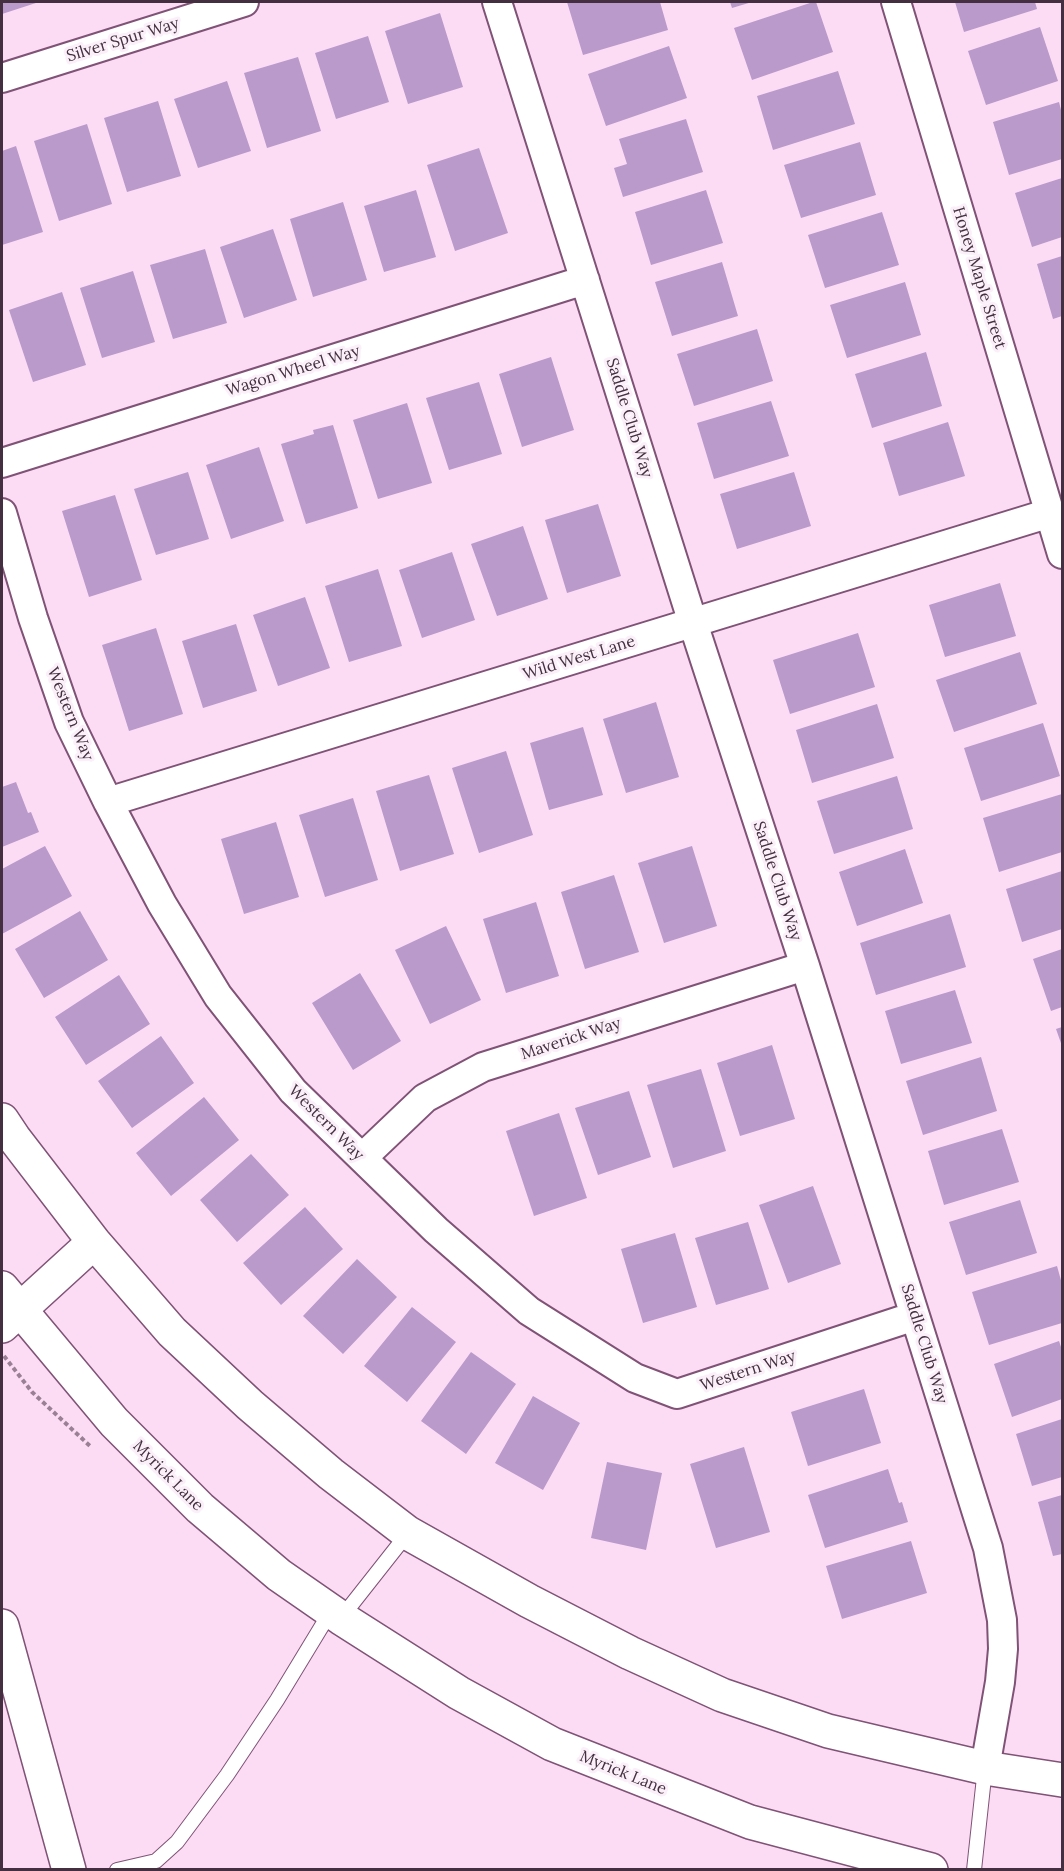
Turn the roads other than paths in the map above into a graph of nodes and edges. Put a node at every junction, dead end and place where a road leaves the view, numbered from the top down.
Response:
1 (244, 2) edge
2 (497, 2) edge
3 (896, 2) edge
4 (2, 78) edge
5 (585, 280) junction
6 (2, 463) edge
7 (2, 513) edge
8 (1050, 513) junction
9 (1062, 554) edge
10 (693, 623) junction
11 (108, 802) junction
12 (805, 966) junction
13 (2, 1120) edge
14 (362, 1158) junction
15 (94, 1242) junction
16 (7, 1308) edge
17 (915, 1316) junction
18 (408, 1533) junction
19 (336, 1615) junction
20 (4, 1643) edge
21 (986, 1768) junction
22 (1062, 1780) edge
23 (69, 1869) edge
24 (117, 1869) edge
25 (931, 1869) edge
26 (974, 1869) edge

1 - 4 street, Silver Spur Way
2 - 5 street, Saddle Club Way
3 - 8 street, Honey Maple Street
5 - 6 street, Wagon Wheel Way
5 - 10 street, Saddle Club Way
7 - 11 street, Western Way
8 - 9 street, Honey Maple Street
8 - 10 street, Wild West Lane
10 - 11 street, Wild West Lane
10 - 12 street, Saddle Club Way
11 - 14 street, Western Way
12 - 14 street, Maverick Way
12 - 17 street, Saddle Club Way
13 - 15 street
14 - 17 street, Western Way
15 - 16 street, Myrick Lane
15 - 18 street
16 - 19 street, Myrick Lane
17 - 21 street, Saddle Club Way
18 - 19 lane
18 - 21 street
19 - 24 lane
19 - 25 street, Myrick Lane
20 - 23 street
21 - 22 street
21 - 26 lane

